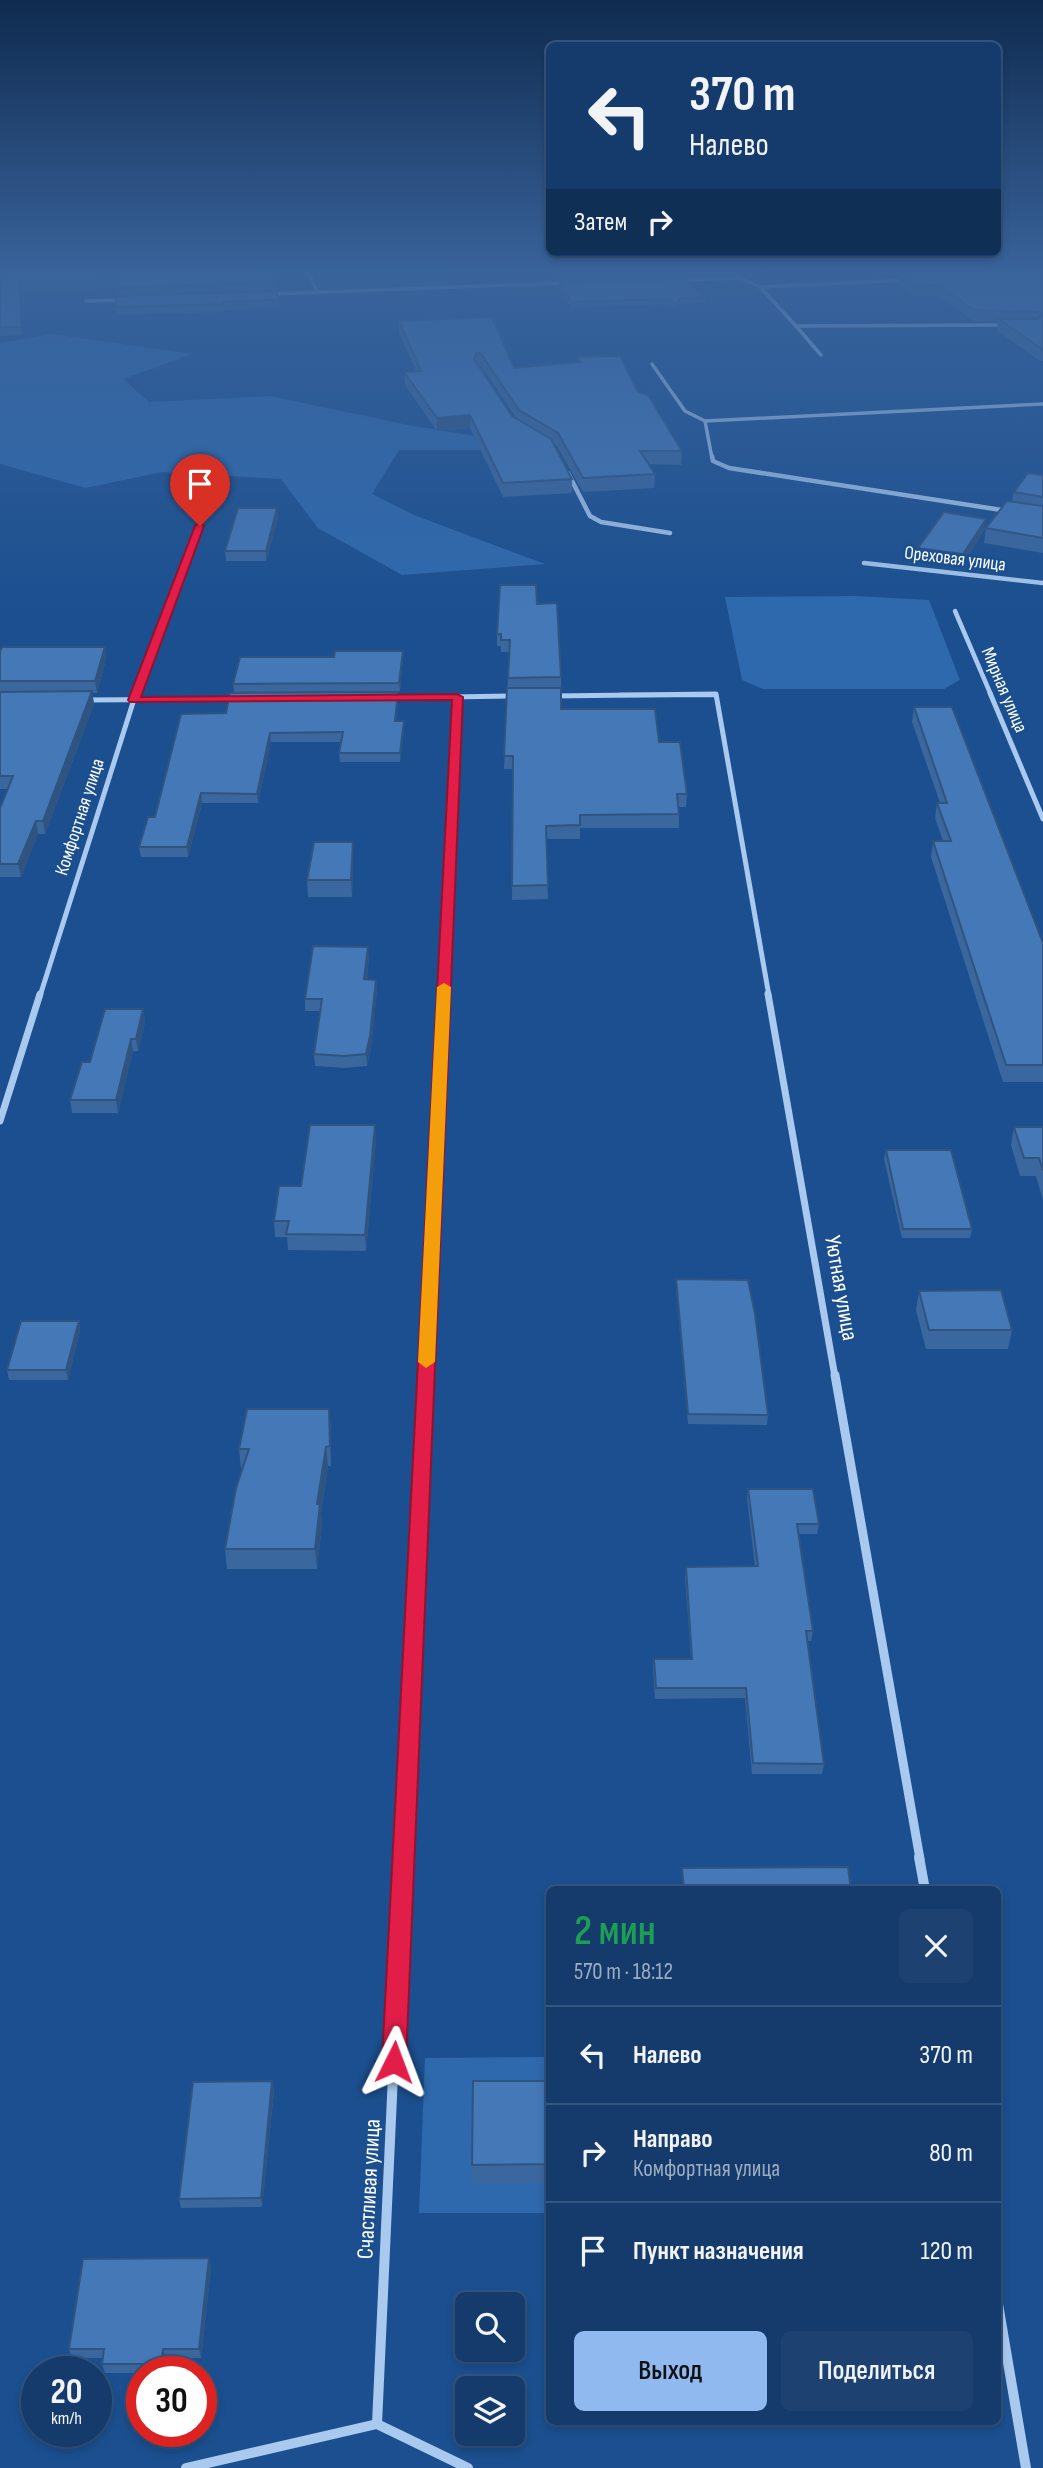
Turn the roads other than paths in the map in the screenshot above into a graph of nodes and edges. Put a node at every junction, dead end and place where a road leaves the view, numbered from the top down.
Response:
1 (666, 384) edge
2 (1043, 404) edge
3 (705, 421) junction
4 (565, 468) edge
5 (1016, 512) edge
6 (200, 526) dead end
7 (670, 533) dead end
8 (864, 562) dead end
9 (1043, 583) edge
10 (956, 611) dead end
11 (526, 696) edge
12 (539, 696) edge
13 (457, 697) junction
14 (390, 698) edge
15 (242, 699) edge
16 (80, 700) edge
17 (134, 700) junction
18 (1043, 819) edge
19 (0, 1121) edge
20 (924, 1886) edge
21 (1001, 2322) edge
22 (377, 2424) junction
23 (186, 2468) edge
24 (468, 2468) edge
25 (1026, 2468) edge

1 - 3 street
2 - 3 street
3 - 5 street
4 - 7 street
6 - 17 street, Комфортная улица
8 - 9 street, Ореховая улица
10 - 18 street, Мирная улица
11 - 13 street
12 - 20 street, Уютная улица
13 - 14 street
13 - 22 street, Счастливая улица
15 - 17 street
16 - 17 street
17 - 19 street, Комфортная улица
21 - 25 street
22 - 23 street
22 - 24 street

